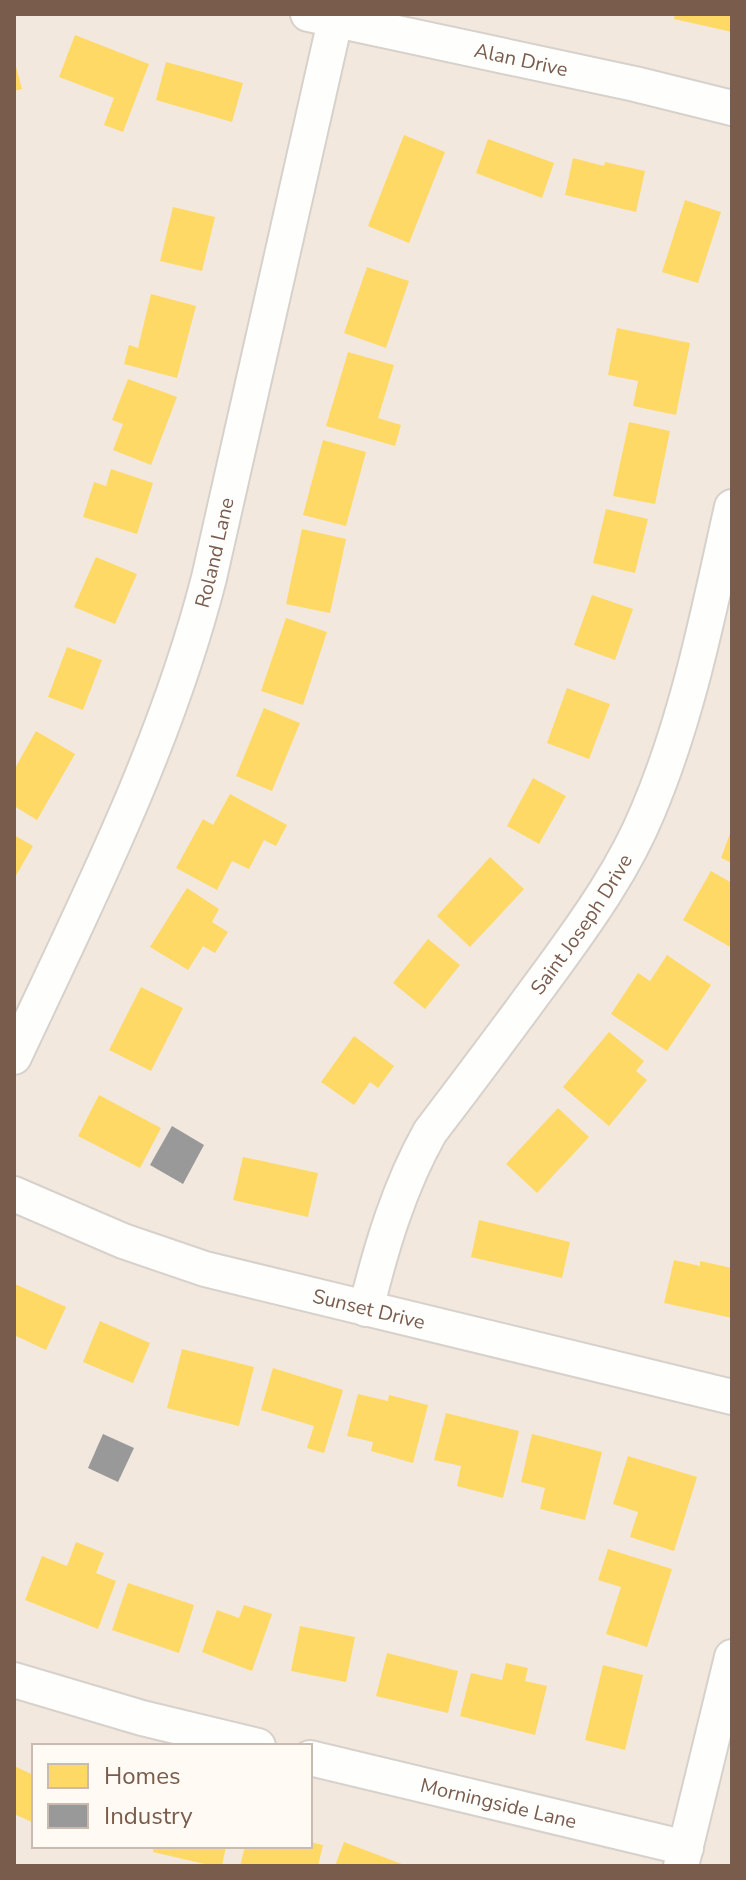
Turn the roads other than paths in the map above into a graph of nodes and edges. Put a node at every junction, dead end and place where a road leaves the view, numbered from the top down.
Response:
1 (322, 17) edge
2 (732, 108) edge
3 (732, 507) edge
4 (14, 1057) edge
5 (14, 1194) edge
6 (366, 1309) junction
7 (732, 1397) edge
8 (732, 1657) edge
9 (14, 1680) edge
10 (250, 1744) edge
11 (312, 1759) edge
12 (684, 1857) edge

1 - 2 street, Alan Drive
1 - 4 street, Roland Lane
3 - 6 street, Saint Joseph Drive
5 - 6 street, Sunset Drive
6 - 7 street, Sunset Drive
8 - 12 street
9 - 10 street
11 - 12 street, Morningside Lane

